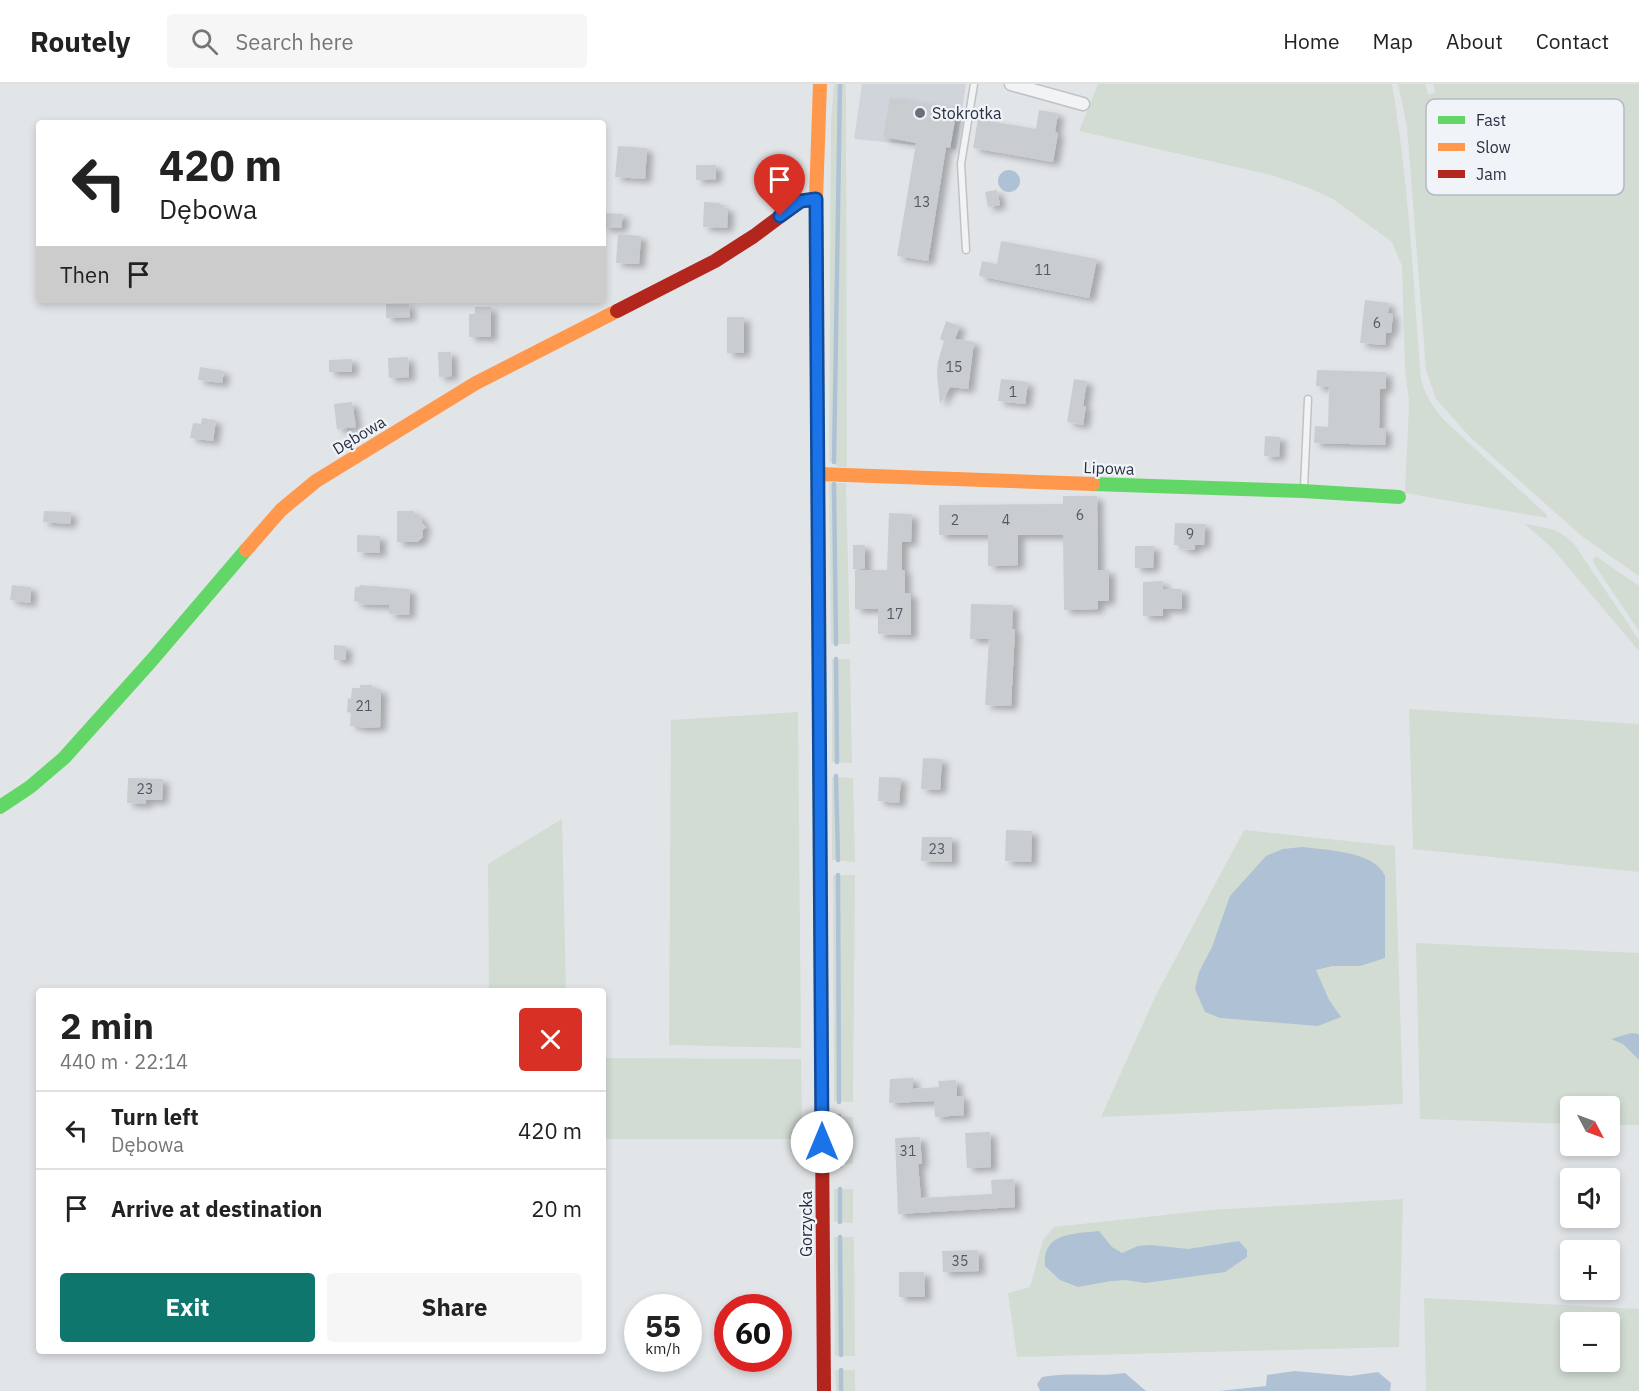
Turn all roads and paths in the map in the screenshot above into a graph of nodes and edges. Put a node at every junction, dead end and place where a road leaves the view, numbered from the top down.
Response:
1 (820, 84) edge
2 (974, 84) edge
3 (1011, 84) edge
4 (1083, 104) dead end
5 (816, 199) junction
6 (966, 250) dead end
7 (1308, 399) dead end
8 (818, 474) junction
9 (1304, 491) junction
10 (1399, 497) dead end
11 (0, 807) edge
12 (824, 1391) edge

1 - 5 street, Gorzycka
2 - 6 lane
3 - 4 street
5 - 8 street, Gorzycka
5 - 11 street, Dębowa
7 - 9 lane
8 - 9 street, Lipowa
8 - 12 street, Gorzycka
9 - 10 street, Lipowa

